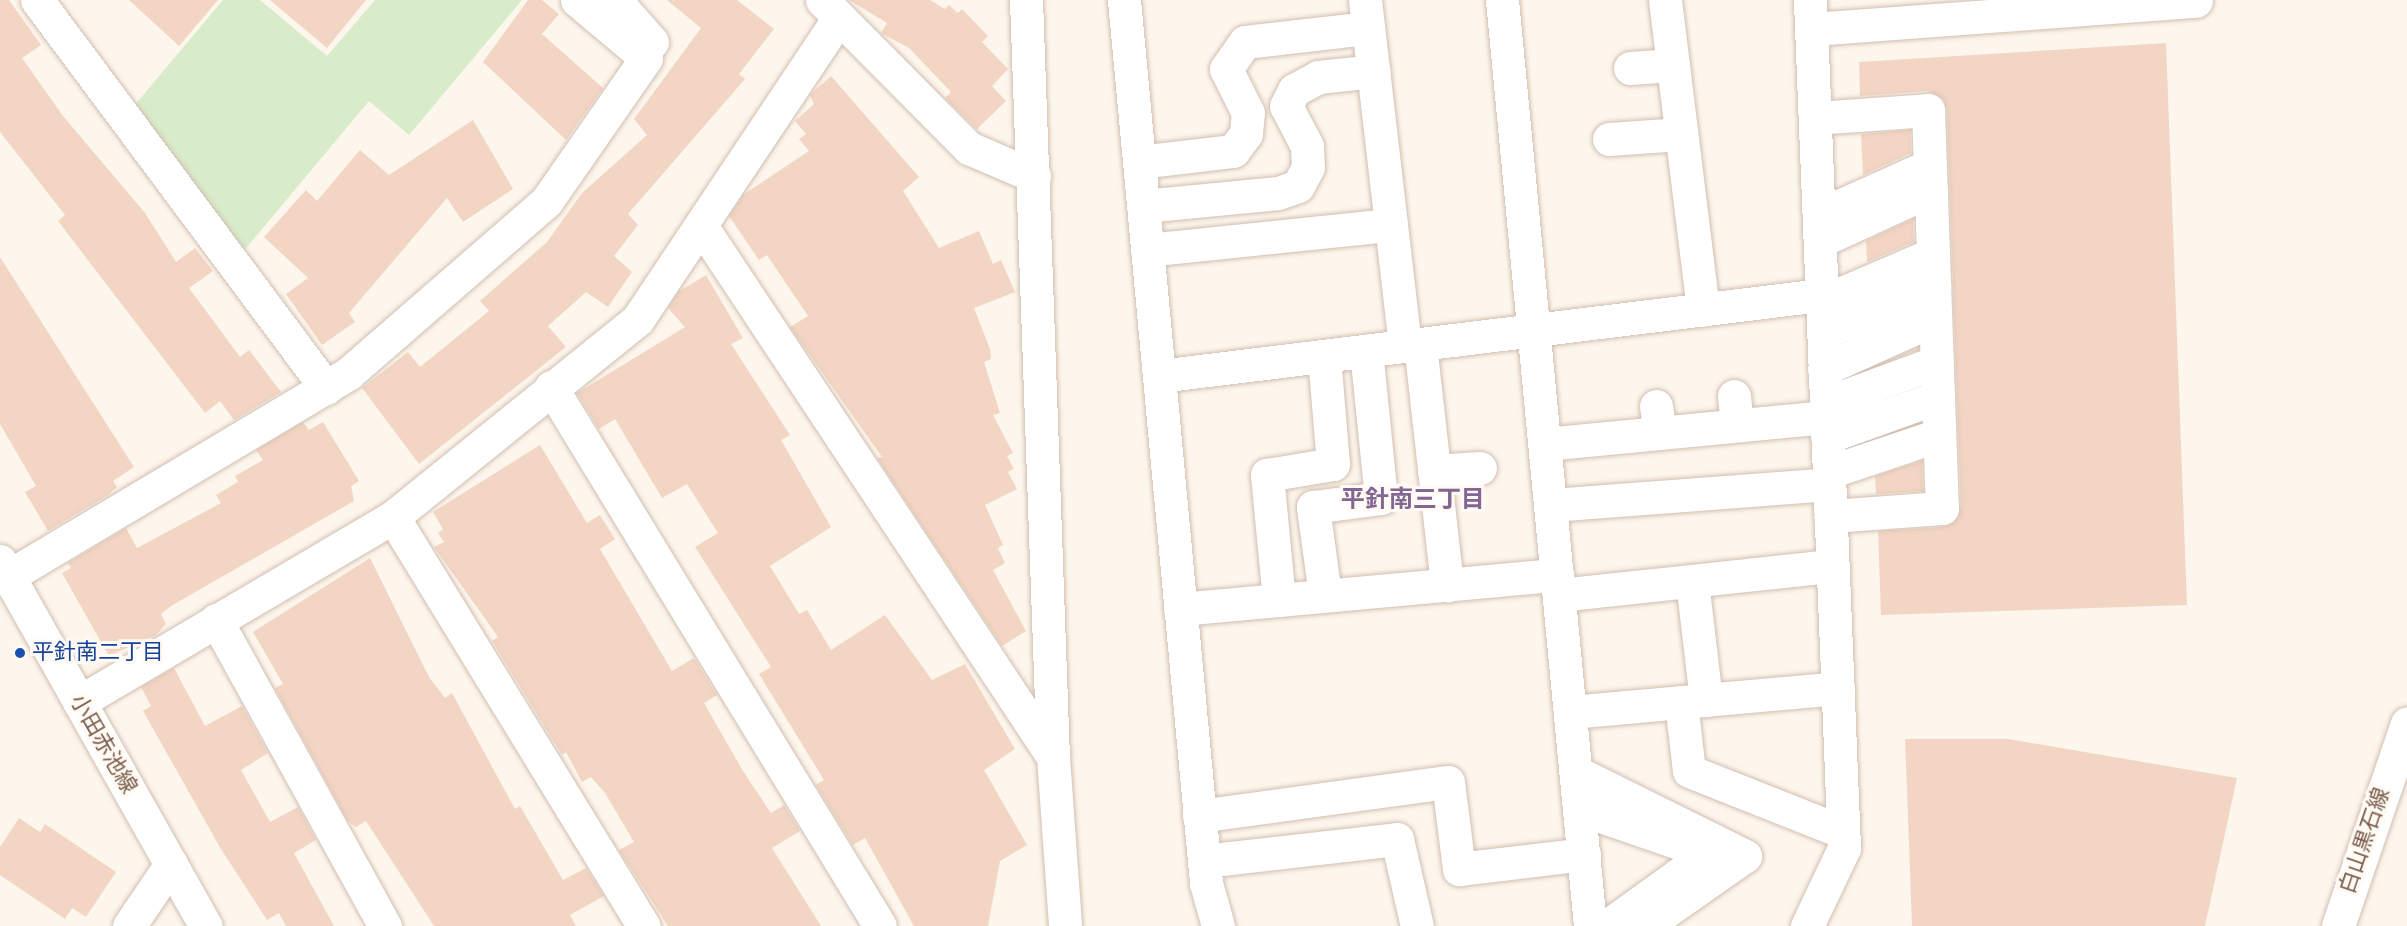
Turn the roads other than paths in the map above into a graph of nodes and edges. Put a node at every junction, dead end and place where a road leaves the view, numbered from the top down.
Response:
1 (37, 0) edge
2 (577, 0) edge
3 (615, 0) edge
4 (1026, 0) edge
5 (1124, 0) edge
6 (1502, 0) edge
7 (1665, 0) edge
8 (2196, 2) edge
9 (830, 9) edge
10 (1367, 14) edge
11 (1811, 15) edge
12 (646, 58) junction
13 (1673, 65) junction
14 (1630, 68) dead end
15 (1374, 71) junction
16 (1815, 118) junction
17 (1682, 134) junction
18 (1609, 140) dead end
19 (1139, 162) junction
20 (1034, 177) junction
21 (1931, 190) junction
22 (1143, 206) junction
23 (1391, 225) junction
24 (702, 227) junction
25 (1147, 250) junction
26 (1933, 270) junction
27 (1821, 275) junction
28 (1703, 310) junction
29 (1935, 318) junction
30 (1534, 330) junction
31 (1412, 345) junction
32 (1366, 351) junction
33 (1324, 356) junction
34 (1937, 362) junction
35 (1824, 369) junction
36 (1159, 376) junction
37 (552, 387) junction
38 (326, 388) junction
39 (1938, 397) junction
40 (1826, 419) junction
41 (1939, 435) junction
42 (1545, 444) junction
43 (1480, 468) dead end
44 (1434, 471) junction
45 (1829, 491) junction
46 (1551, 505) junction
47 (393, 518) junction
48 (1832, 566) junction
49 (4, 568) edge
50 (1692, 581) junction
51 (1447, 585) junction
52 (1558, 585) junction
53 (1325, 595) junction
54 (1279, 600) junction
55 (1180, 609) junction
56 (216, 620) junction
57 (1838, 688) junction
58 (1693, 701) junction
59 (79, 702) junction
60 (1570, 712) junction
61 (2407, 723) edge
62 (1053, 757) junction
63 (1576, 772) junction
64 (1580, 809) junction
65 (1199, 816) junction
66 (1843, 832) junction
67 (1584, 854) junction
68 (1204, 861) junction
69 (171, 864) junction
70 (129, 926) edge
71 (206, 926) edge
72 (385, 926) edge
73 (644, 926) edge
74 (880, 926) edge
75 (1065, 926) edge
76 (1218, 926) edge
77 (1417, 926) edge
78 (1590, 926) edge
79 (1607, 926) edge
80 (1645, 926) edge
81 (1807, 926) edge
82 (2338, 926) edge

1 - 38 street
2 - 12 street
3 - 12 street
4 - 20 street
5 - 19 street
6 - 30 street
7 - 13 street
8 - 11 street
9 - 20 street
9 - 24 street
10 - 15 street
10 - 19 street
11 - 16 street
12 - 38 street
13 - 14 street
13 - 17 street
15 - 22 street
15 - 23 street
16 - 21 street
16 - 27 street
17 - 18 street
17 - 28 street
19 - 22 street
20 - 62 street
21 - 26 street
21 - 27 street
21 - 27 street
22 - 25 street
23 - 25 street
23 - 31 street
24 - 37 street
24 - 62 street
25 - 36 street
26 - 27 street
26 - 29 street
27 - 28 street
27 - 35 street
28 - 30 street
29 - 34 street
29 - 35 street
30 - 31 street
30 - 42 street
31 - 32 street
31 - 44 street
32 - 33 street
32 - 53 street
33 - 36 street
33 - 54 street
34 - 39 street
34 - 40 street
35 - 40 street
36 - 55 street
37 - 47 street
37 - 74 street
38 - 49 street
39 - 40 street
39 - 41 street
40 - 42 street
40 - 45 street
41 - 45 street
41 - 45 street
42 - 46 street
43 - 44 street
44 - 51 street
45 - 46 street
45 - 48 street
46 - 52 street
47 - 56 street
47 - 73 street
48 - 50 street
48 - 57 street
49 - 59 street, 小田赤池線
50 - 52 street
50 - 58 street
51 - 52 street
51 - 53 street
52 - 60 street
53 - 54 street
54 - 55 street
55 - 65 street
56 - 59 street
56 - 72 street
57 - 58 street
57 - 66 street
58 - 60 street
58 - 66 street
59 - 69 street, 小田赤池線
60 - 63 street
61 - 82 street, 白山黒石線
62 - 75 street
63 - 64 street
63 - 80 street
64 - 67 street
64 - 79 street
65 - 67 street
65 - 68 street
66 - 81 street
67 - 78 street
68 - 76 street
68 - 77 street
69 - 70 street
69 - 71 street, 小田赤池線

